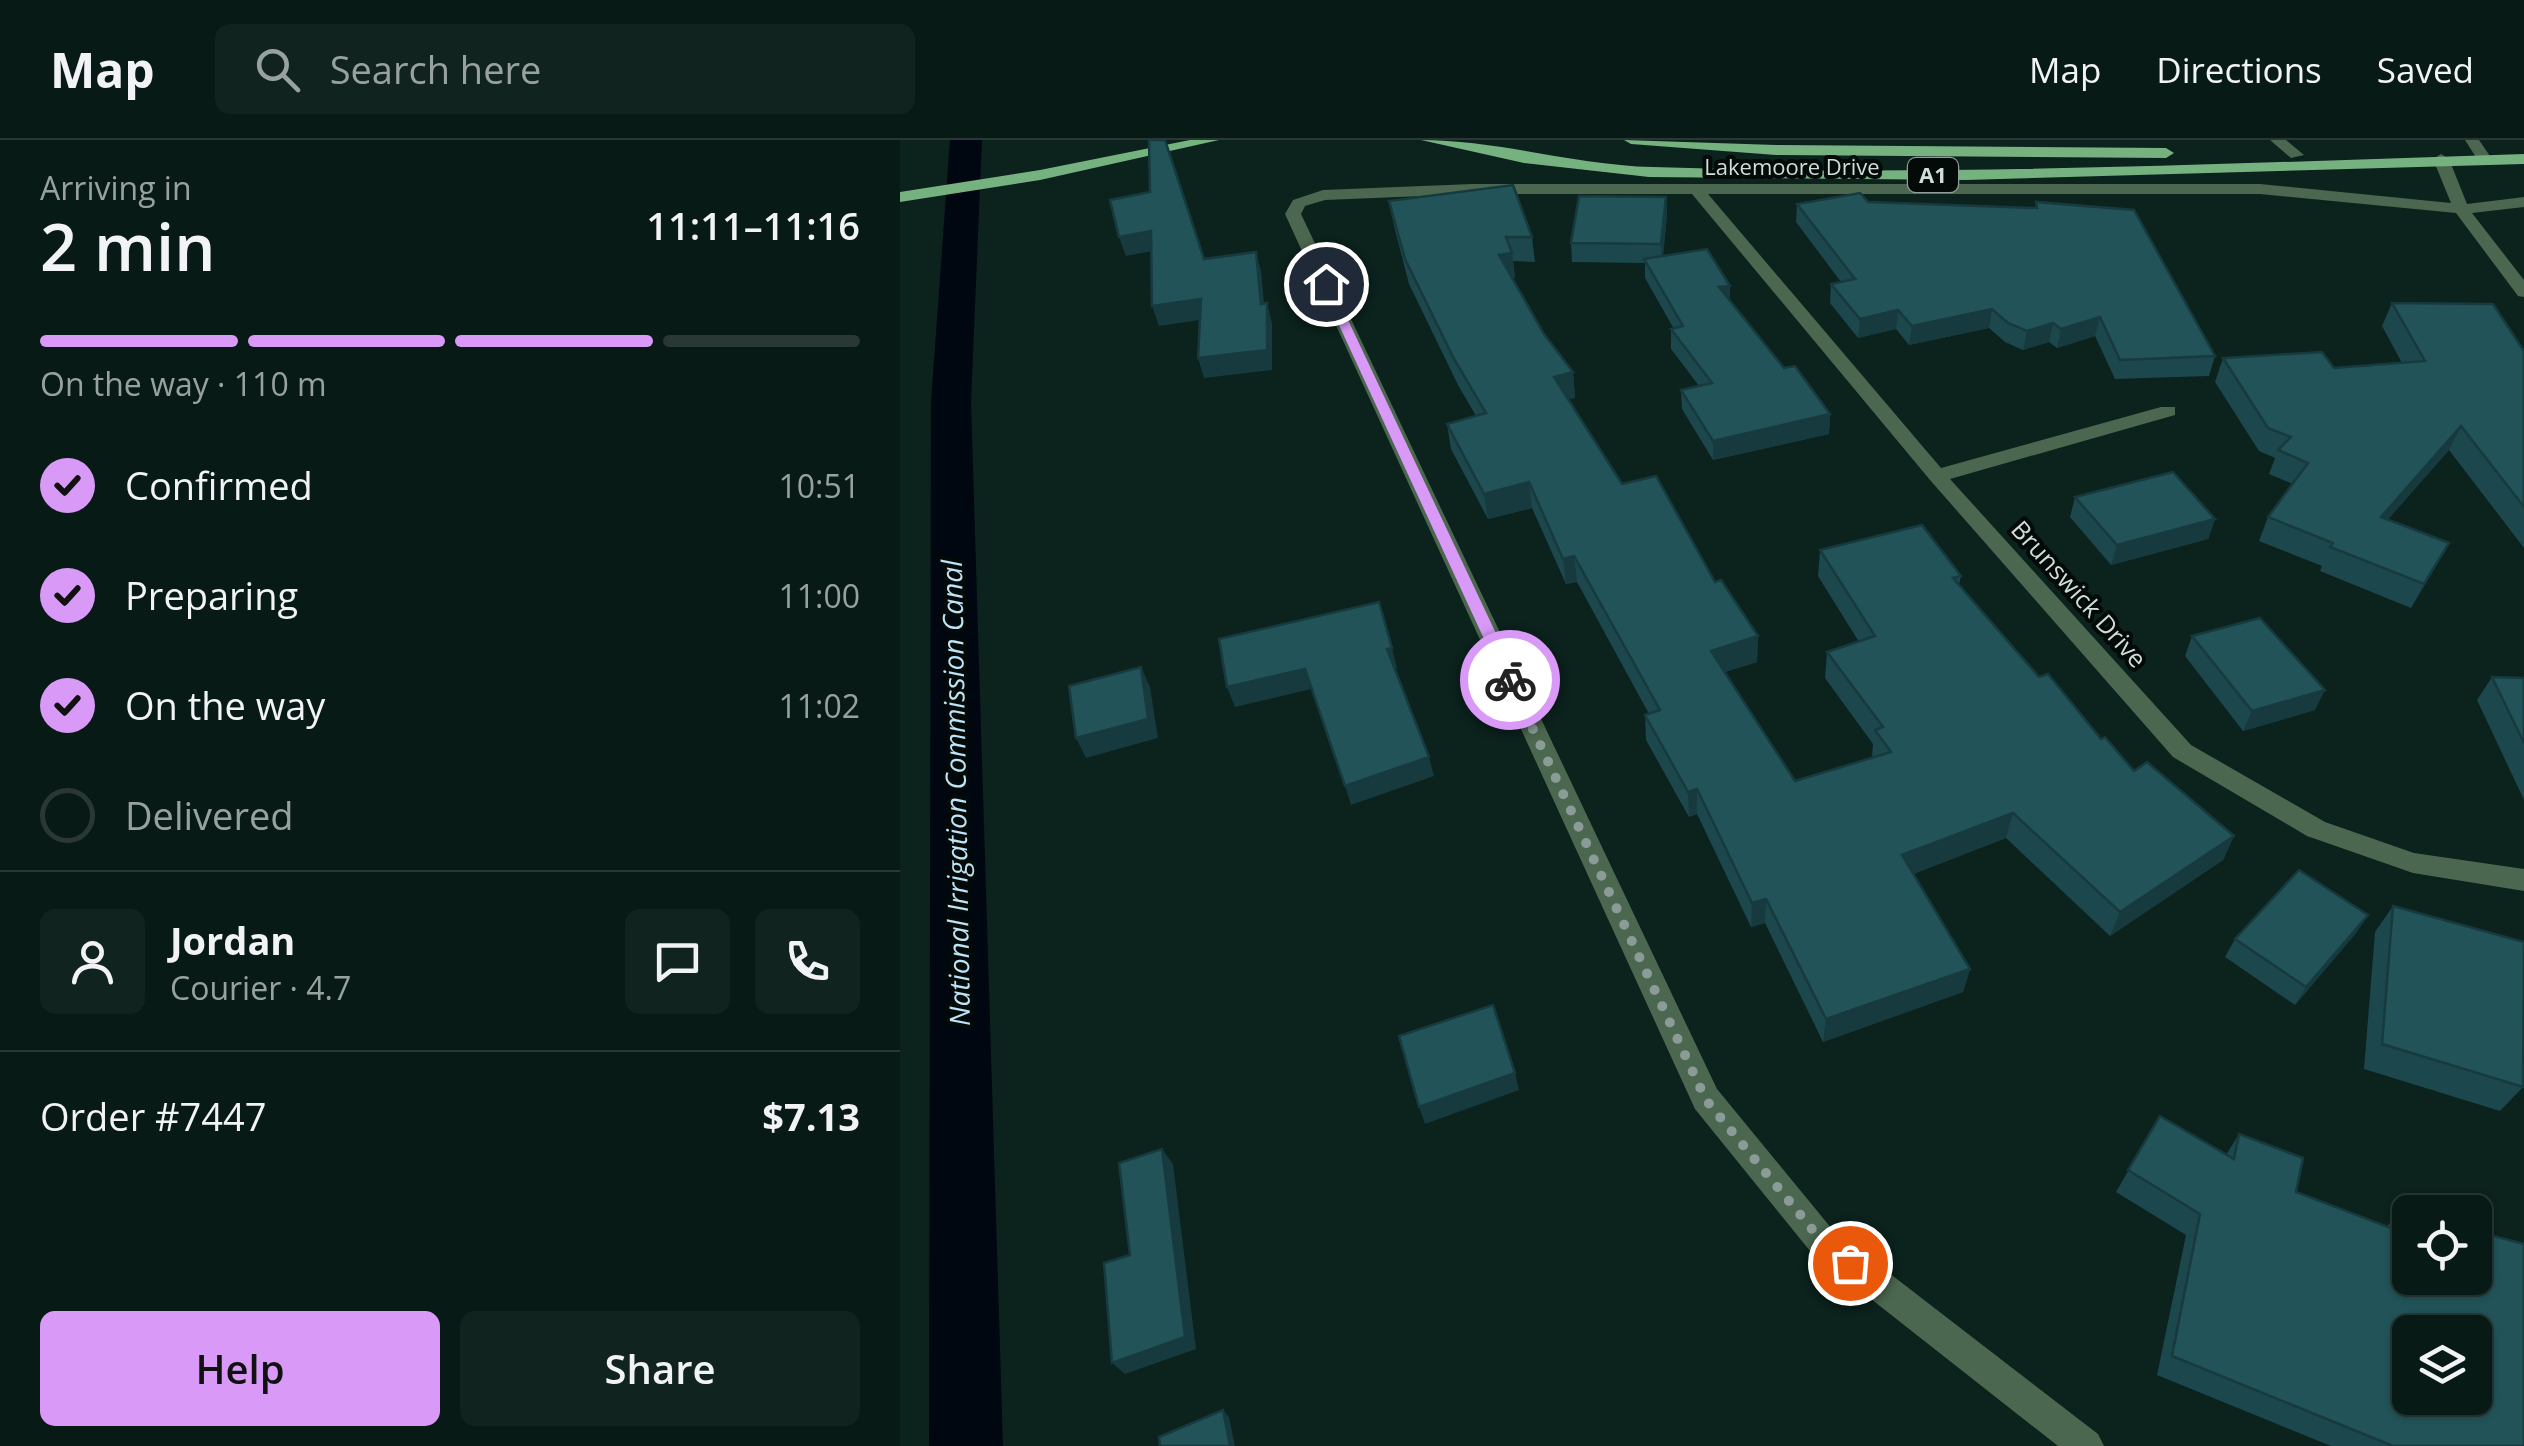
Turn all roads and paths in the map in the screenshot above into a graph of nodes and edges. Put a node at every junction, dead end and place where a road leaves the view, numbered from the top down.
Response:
1 (1212, 140) edge
2 (1428, 140) edge
3 (1631, 140) edge
4 (2276, 140) edge
5 (2472, 140) edge
6 (1192, 142) edge
7 (1863, 145) edge
8 (2067, 145) edge
9 (2296, 155) junction
10 (2441, 159) junction
11 (2484, 159) junction
12 (2524, 159) edge
13 (1697, 190) junction
14 (900, 197) edge
15 (2524, 202) edge
16 (2461, 209) junction
17 (2524, 292) edge
18 (2168, 410) dead end
19 (1937, 476) junction
20 (2524, 880) edge
21 (2086, 1446) edge

1 - 6 main road
2 - 10 main road, A1
3 - 7 main road, A1
4 - 9 street
5 - 11 street
6 - 14 main road
7 - 8 main road, A1
8 - 9 main road, A1
9 - 10 main road, A1
10 - 11 main road, A1
10 - 16 street
11 - 12 main road, A1
13 - 16 street, Lakemoore Drive
13 - 19 street, Brunswick Drive
13 - 21 street, Lakemoore Drive
15 - 16 street, Lakemoore Drive
16 - 17 street
18 - 19 street
19 - 20 street, Brunswick Drive

